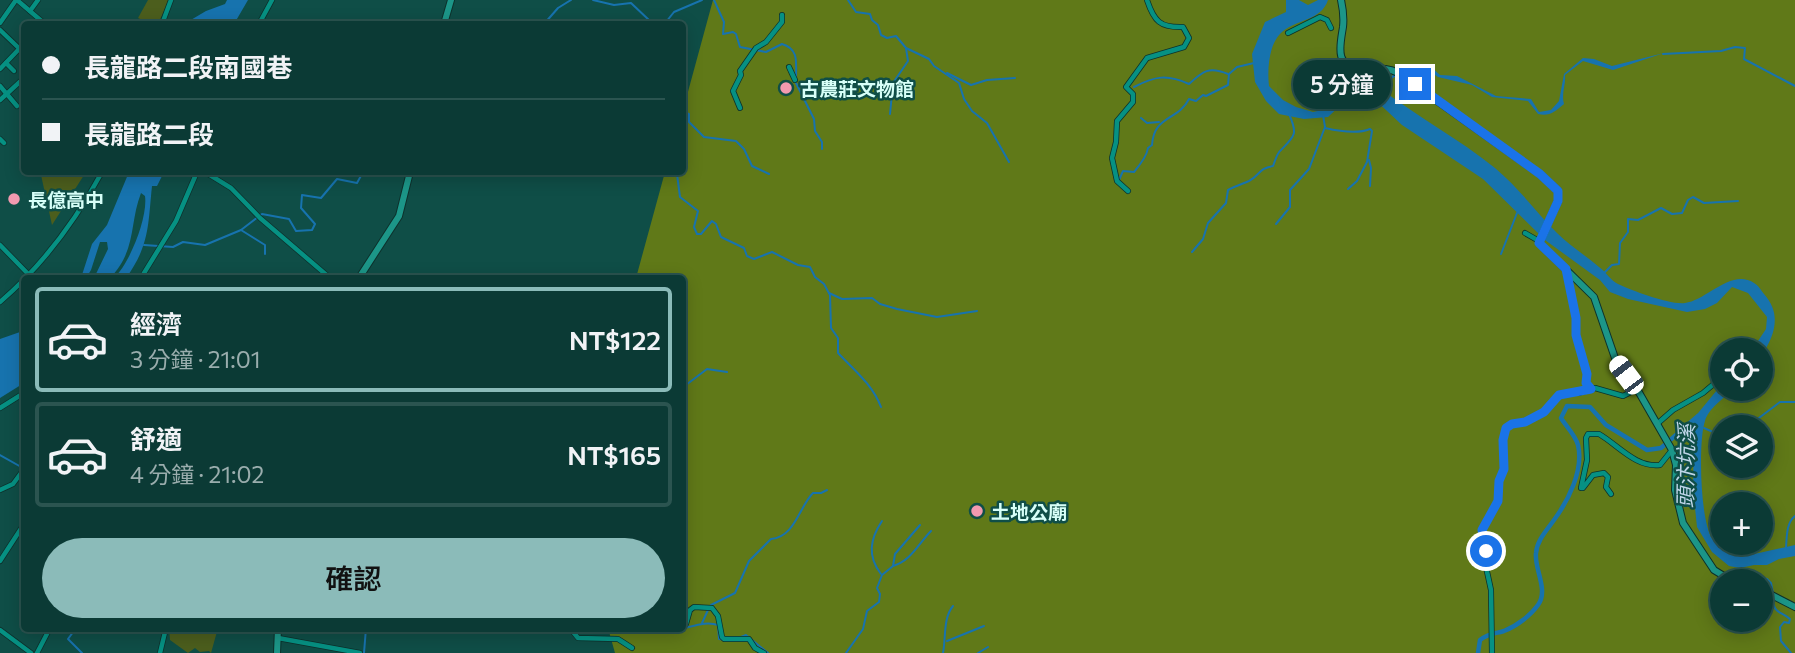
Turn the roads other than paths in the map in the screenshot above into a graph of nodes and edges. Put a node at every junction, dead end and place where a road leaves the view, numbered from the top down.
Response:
1 (16, 0) edge
2 (38, 0) edge
3 (172, 0) edge
4 (272, 0) edge
5 (451, 0) edge
6 (1147, 0) edge
7 (1341, 0) edge
8 (30, 11) junction
9 (782, 15) dead end
10 (42, 21) edge
11 (163, 21) edge
12 (261, 21) edge
13 (445, 21) edge
14 (0, 23) edge
15 (1331, 28) dead end
16 (0, 30) edge
17 (1288, 33) dead end
18 (21, 49) edge
19 (21, 51) edge
20 (6, 63) junction
21 (789, 67) dead end
22 (0, 69) edge
23 (14, 71) dead end
24 (795, 80) dead end
25 (21, 81) edge
26 (0, 86) edge
27 (7, 94) junction
28 (0, 100) edge
29 (17, 106) dead end
30 (740, 108) dead end
31 (100, 175) edge
32 (196, 175) edge
33 (210, 175) edge
34 (409, 175) edge
35 (1128, 191) dead end
36 (1525, 233) dead end
37 (1539, 241) junction
38 (0, 245) edge
39 (1566, 269) junction
40 (28, 275) edge
41 (32, 275) edge
42 (143, 275) edge
43 (327, 275) edge
44 (361, 275) edge
45 (21, 284) edge
46 (0, 302) edge
47 (1710, 387) edge
48 (1591, 389) junction
49 (1637, 389) junction
50 (21, 395) edge
51 (0, 408) edge
52 (1657, 424) junction
53 (1672, 450) junction
54 (21, 473) edge
55 (0, 490) edge
56 (1611, 494) dead end
57 (21, 529) edge
58 (0, 561) edge
59 (1713, 569) edge
60 (1773, 596) edge
61 (1795, 607) edge
62 (686, 624) edge
63 (0, 630) edge
64 (48, 632) edge
65 (165, 632) edge
66 (278, 632) edge
67 (573, 632) edge
68 (278, 638) junction
69 (632, 648) dead end
70 (1492, 651) edge
71 (31, 653) edge
72 (37, 653) edge
73 (160, 653) edge
74 (277, 653) edge
75 (360, 653) edge
76 (764, 653) edge

1 - 8 street
1 - 14 street
2 - 8 street
3 - 11 street
4 - 12 street
5 - 13 main road
6 - 35 street
7 - 37 main road
8 - 10 street
9 - 30 street
15 - 17 street
16 - 18 street
19 - 20 street
20 - 22 street
20 - 23 street
21 - 24 street
25 - 27 street
26 - 27 street
27 - 28 street
27 - 29 street
31 - 41 street
32 - 42 street
33 - 43 street
34 - 44 main road
36 - 37 street
37 - 39 main road
38 - 40 street
39 - 48 street
39 - 49 main road
45 - 46 street
47 - 52 street
48 - 49 street
48 - 70 street
49 - 52 main road
50 - 51 street
52 - 53 main road
53 - 56 street
53 - 59 main road
54 - 55 street
57 - 58 street
60 - 61 main road
62 - 76 street
63 - 71 street
64 - 72 street
65 - 73 street
66 - 68 main road
67 - 69 street
68 - 74 main road
68 - 75 street

